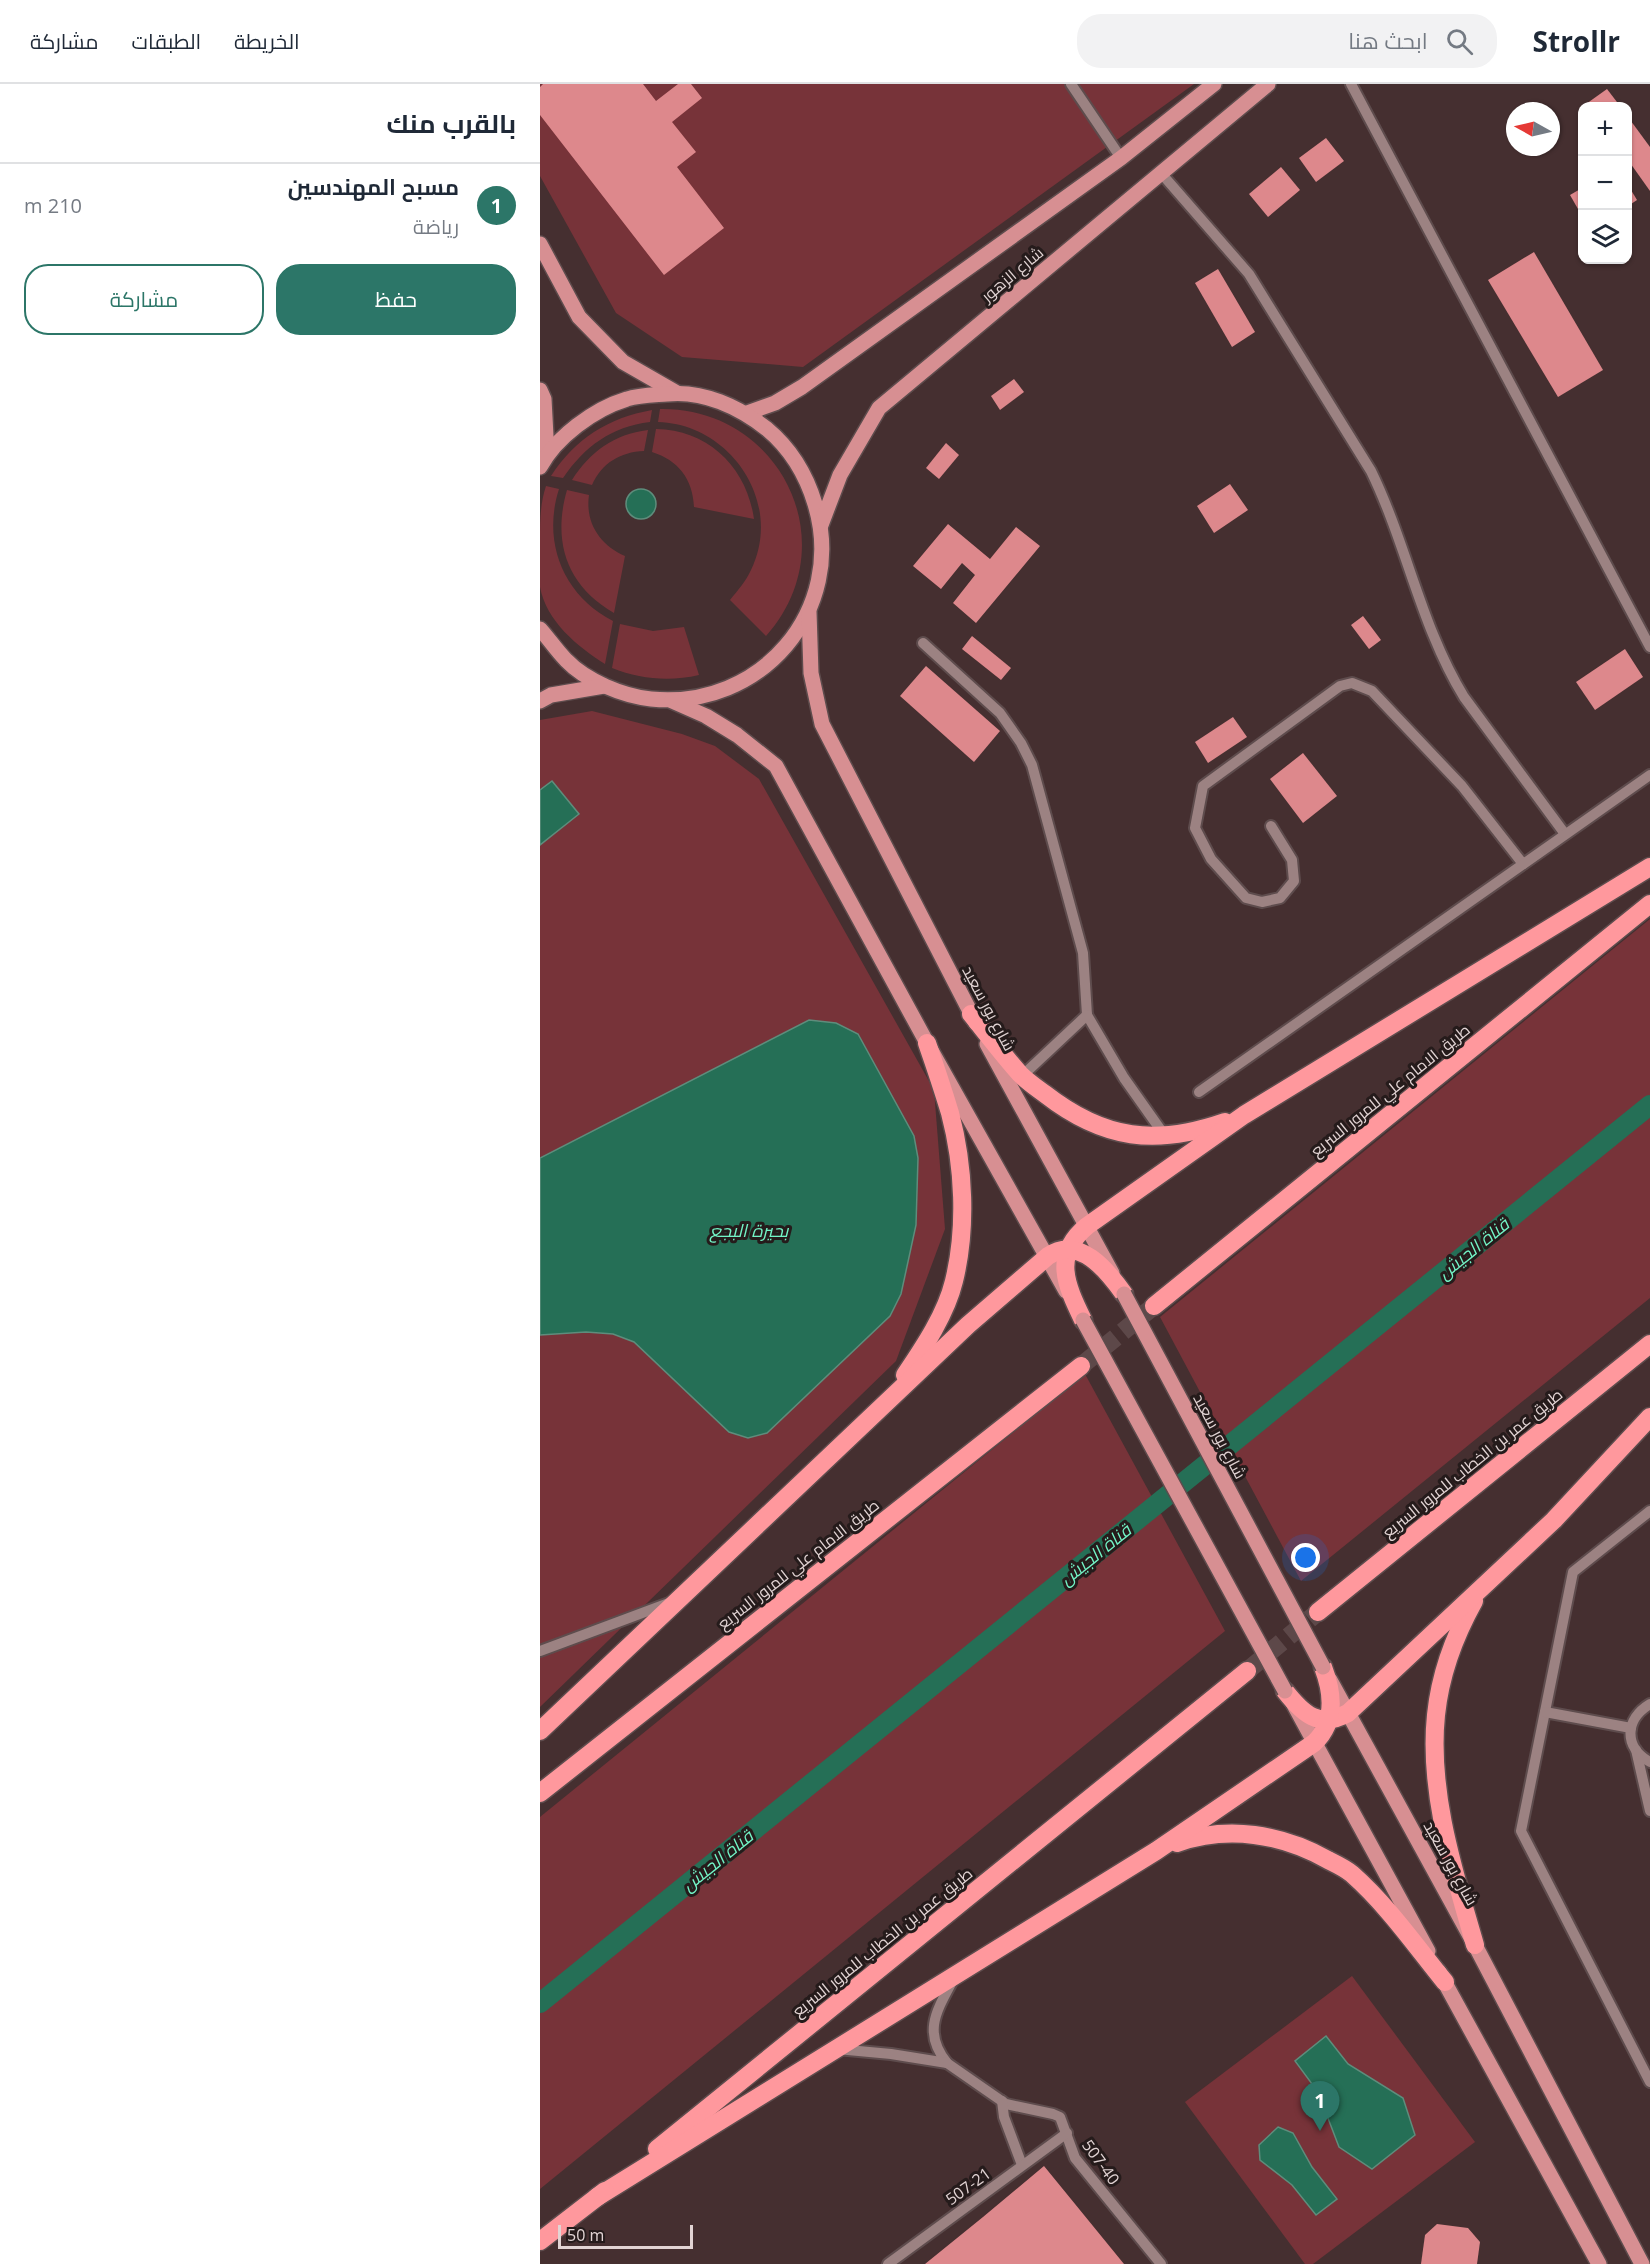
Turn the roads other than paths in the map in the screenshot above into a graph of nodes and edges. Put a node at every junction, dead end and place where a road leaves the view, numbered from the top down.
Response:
1 (1071, 84) edge
2 (1214, 84) edge
3 (1268, 84) edge
4 (1351, 84) edge
5 (1121, 158) junction
6 (1161, 173) junction
7 (540, 244) edge
8 (540, 390) edge
9 (677, 393) junction
10 (747, 414) junction
11 (543, 461) edge
12 (821, 525) junction
13 (809, 612) junction
14 (540, 629) edge
15 (923, 643) dead end
16 (1650, 647) edge
17 (604, 686) junction
18 (540, 700) edge
19 (671, 701) junction
20 (1650, 775) edge
21 (1271, 826) dead end
22 (1565, 834) junction
23 (1523, 864) junction
24 (1650, 867) edge
25 (1650, 904) edge
26 (971, 1014) junction
27 (1087, 1015) junction
28 (927, 1043) junction
29 (1022, 1076) junction
30 (1199, 1092) dead end
31 (1244, 1115) junction
32 (1165, 1136) junction
33 (1075, 1251) junction
34 (1048, 1256) junction
35 (1124, 1294) joint
36 (1154, 1306) tunnel mouth
37 (1083, 1320) joint
38 (1650, 1344) edge
39 (1081, 1366) tunnel mouth
40 (888, 1401) junction
41 (1650, 1417) edge
42 (1650, 1512) edge
43 (1481, 1588) junction
44 (681, 1599) junction
45 (1318, 1612) tunnel mouth
46 (540, 1652) edge
47 (1323, 1667) joint
48 (1247, 1671) tunnel mouth
49 (1286, 1690) joint
50 (1650, 1704) edge
51 (1328, 1713) junction
52 (1545, 1713) junction
53 (1631, 1728) junction
54 (540, 1731) edge
55 (1314, 1743) junction
56 (1636, 1750) junction
57 (1650, 1762) edge
58 (540, 1793) edge
59 (1650, 1811) edge
60 (1156, 1851) junction
61 (1475, 1945) junction
62 (956, 1974) junction
63 (1445, 1982) junction
64 (835, 2049) junction
65 (947, 2063) junction
66 (1650, 2082) edge
67 (1002, 2101) junction
68 (1067, 2133) junction
69 (1022, 2166) junction
70 (597, 2198) junction
71 (540, 2241) edge
72 (892, 2263) edge
73 (1161, 2264) edge
74 (1599, 2264) edge
75 (1642, 2264) edge

1 - 5 street
2 - 5 main road, شارع الزهور
3 - 6 main road, شارع الزهور
4 - 16 street
5 - 10 main road, شارع الزهور
6 - 12 main road, شارع الزهور
6 - 22 street
7 - 9 main road
8 - 11 main road
9 - 10 main road
9 - 11 main road
10 - 12 main road
12 - 13 main road
13 - 19 main road
13 - 26 main road, شارع بور سعيد
14 - 17 main road
15 - 27 street
17 - 18 main road
17 - 19 main road
19 - 28 main road
20 - 22 street
21 - 23 street
22 - 23 street
23 - 30 street
24 - 31 highway
25 - 36 highway, طريق الامام علي للمرور السريع
26 - 29 highway
26 - 33 main road, شارع بور سعيد
27 - 29 street
27 - 32 street
28 - 34 main road
28 - 40 highway
29 - 32 highway
31 - 32 highway
31 - 33 highway
33 - 34 highway
33 - 35 highway
33 - 37 highway
34 - 40 highway
35 - 47 main road, شارع بور سعيد, bridge
37 - 49 main road, bridge
38 - 45 highway, طريق عمر بن الخطاب للمرور السريع
39 - 58 highway, طريق الامام علي للمرور السريع
40 - 44 highway
41 - 43 highway
42 - 52 street
43 - 51 highway
43 - 61 highway
44 - 46 street
44 - 54 highway
47 - 51 highway
48 - 70 highway, طريق عمر بن الخطاب للمرور السريع
49 - 51 highway
50 - 53 street
51 - 55 highway
51 - 61 main road, شارع بور سعيد
52 - 53 street
52 - 66 street
53 - 56 street
55 - 60 highway
55 - 63 main road
56 - 57 street
56 - 59 street
60 - 62 highway
60 - 63 highway
61 - 75 main road, شارع بور سعيد
62 - 64 highway
62 - 65 street
63 - 74 main road
64 - 65 street, 507-40
64 - 70 highway
65 - 67 street, 507-40
67 - 68 street, 507-40
67 - 69 street
68 - 69 street, 507-21
68 - 73 street, 507-40
69 - 72 street, 507-21
70 - 71 highway, طريق عمر بن الخطاب للمرور السريع

